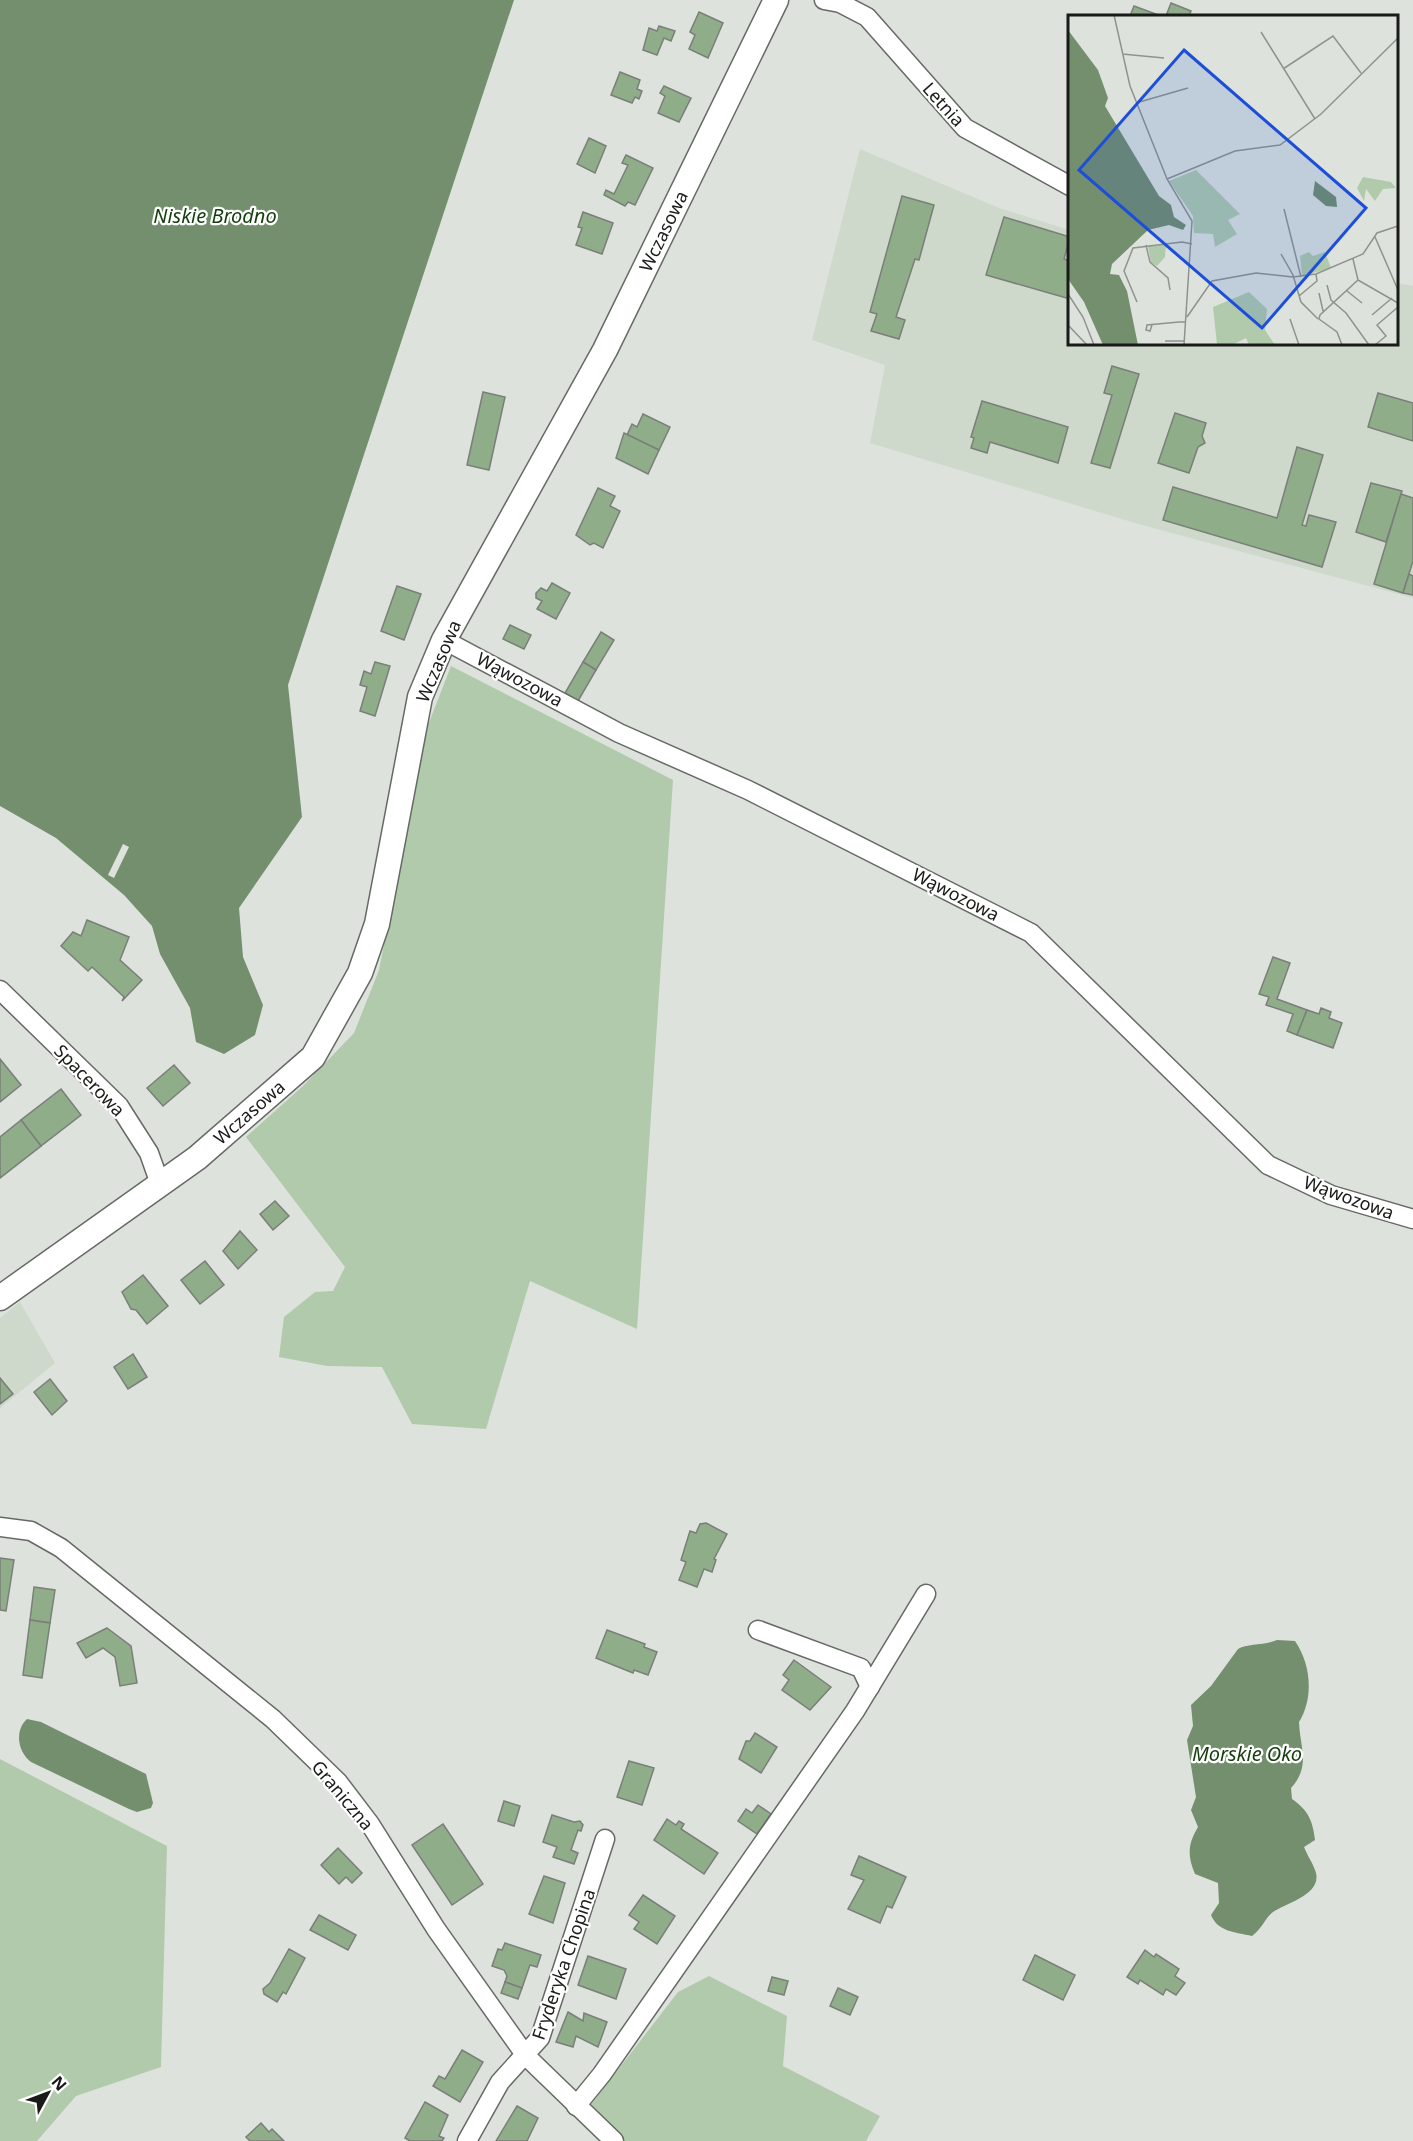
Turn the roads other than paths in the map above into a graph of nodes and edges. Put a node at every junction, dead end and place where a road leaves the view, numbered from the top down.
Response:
1 (776, 0) edge
2 (824, 0) edge
3 (860, 0) edge
4 (867, 17) junction
5 (1068, 185) edge
6 (444, 640) junction
7 (0, 990) edge
8 (160, 1184) junction
9 (1413, 1220) edge
10 (0, 1298) edge
11 (0, 1527) edge
12 (926, 1594) dead end
13 (759, 1630) dead end
14 (870, 1687) junction
15 (606, 1839) dead end
16 (526, 2056) junction
17 (576, 2106) junction
18 (467, 2141) edge
19 (614, 2141) edge

1 - 6 street, Wczasowa
2 - 4 street, Letnia
3 - 4 street, Letnia
4 - 5 street, Letnia
6 - 8 street, Wczasowa
6 - 9 street, Wąwozowa
7 - 8 street, Spacerowa
8 - 10 street, Wczasowa
11 - 16 street, Graniczna
12 - 14 street
13 - 14 street
14 - 17 street
15 - 16 street, Fryderyka Chopina
16 - 17 street, Graniczna
16 - 18 street, Fryderyka Chopina
17 - 19 street, Graniczna

